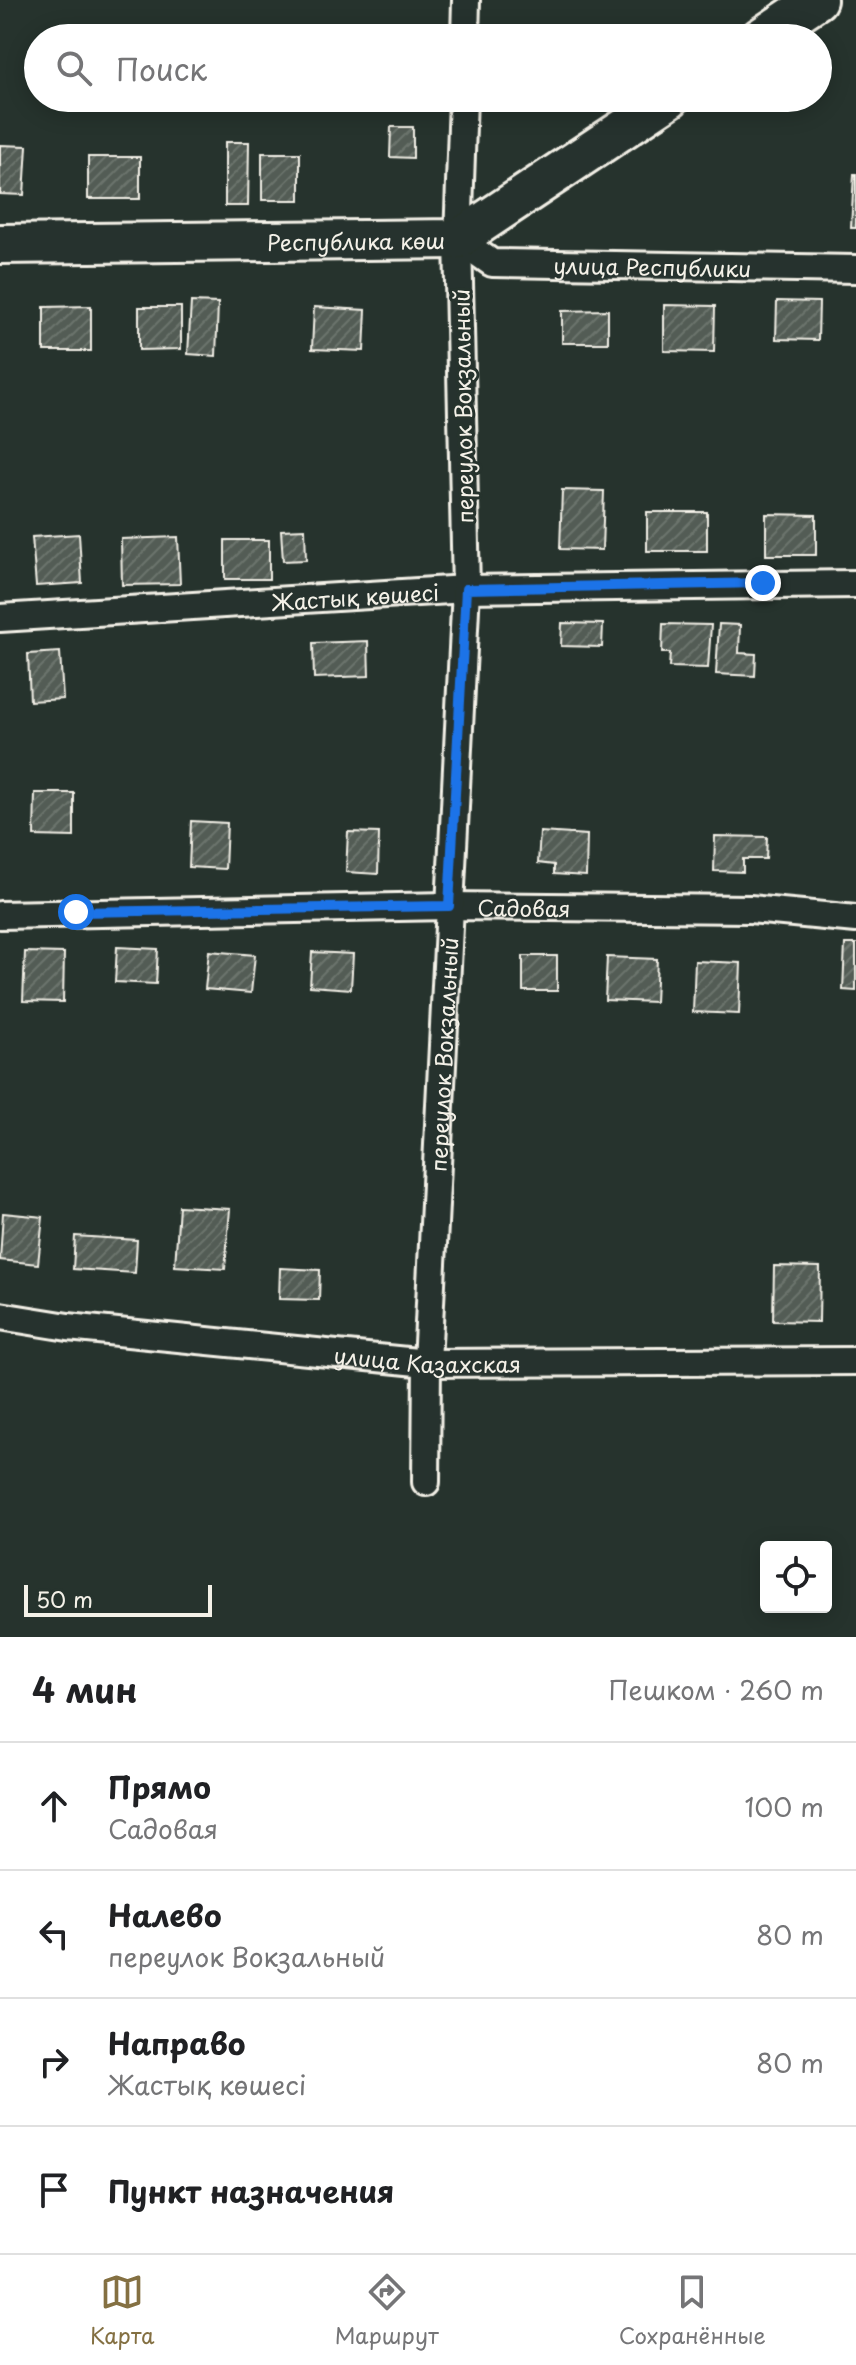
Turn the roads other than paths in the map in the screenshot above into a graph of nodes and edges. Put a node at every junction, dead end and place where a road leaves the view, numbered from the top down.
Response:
1 (466, 0) edge
2 (817, 0) edge
3 (465, 24) edge
4 (781, 24) edge
5 (463, 112) edge
6 (649, 112) edge
7 (458, 239) junction
8 (0, 244) edge
9 (856, 269) edge
10 (856, 584) edge
11 (466, 589) junction
12 (0, 618) edge
13 (449, 906) junction
14 (0, 915) edge
15 (856, 919) edge
16 (0, 1316) edge
17 (856, 1361) edge
18 (427, 1363) junction
19 (426, 1482) dead end

1 - 3 street
2 - 4 main road
5 - 7 street, переулок Вокзальный
6 - 7 main road, Республика көш
7 - 8 main road, Республика көш
7 - 9 street, улица Республики
7 - 11 street, переулок Вокзальный
10 - 11 street, Жастық көшесі
11 - 12 street, Жастық көшесі
11 - 13 street, переулок Вокзальный
13 - 14 street, Садовая
13 - 15 street, Садовая
13 - 18 street, переулок Вокзальный
16 - 18 street, улица Казахская
17 - 18 street, улица Казахская
18 - 19 street, переулок Вокзальный

